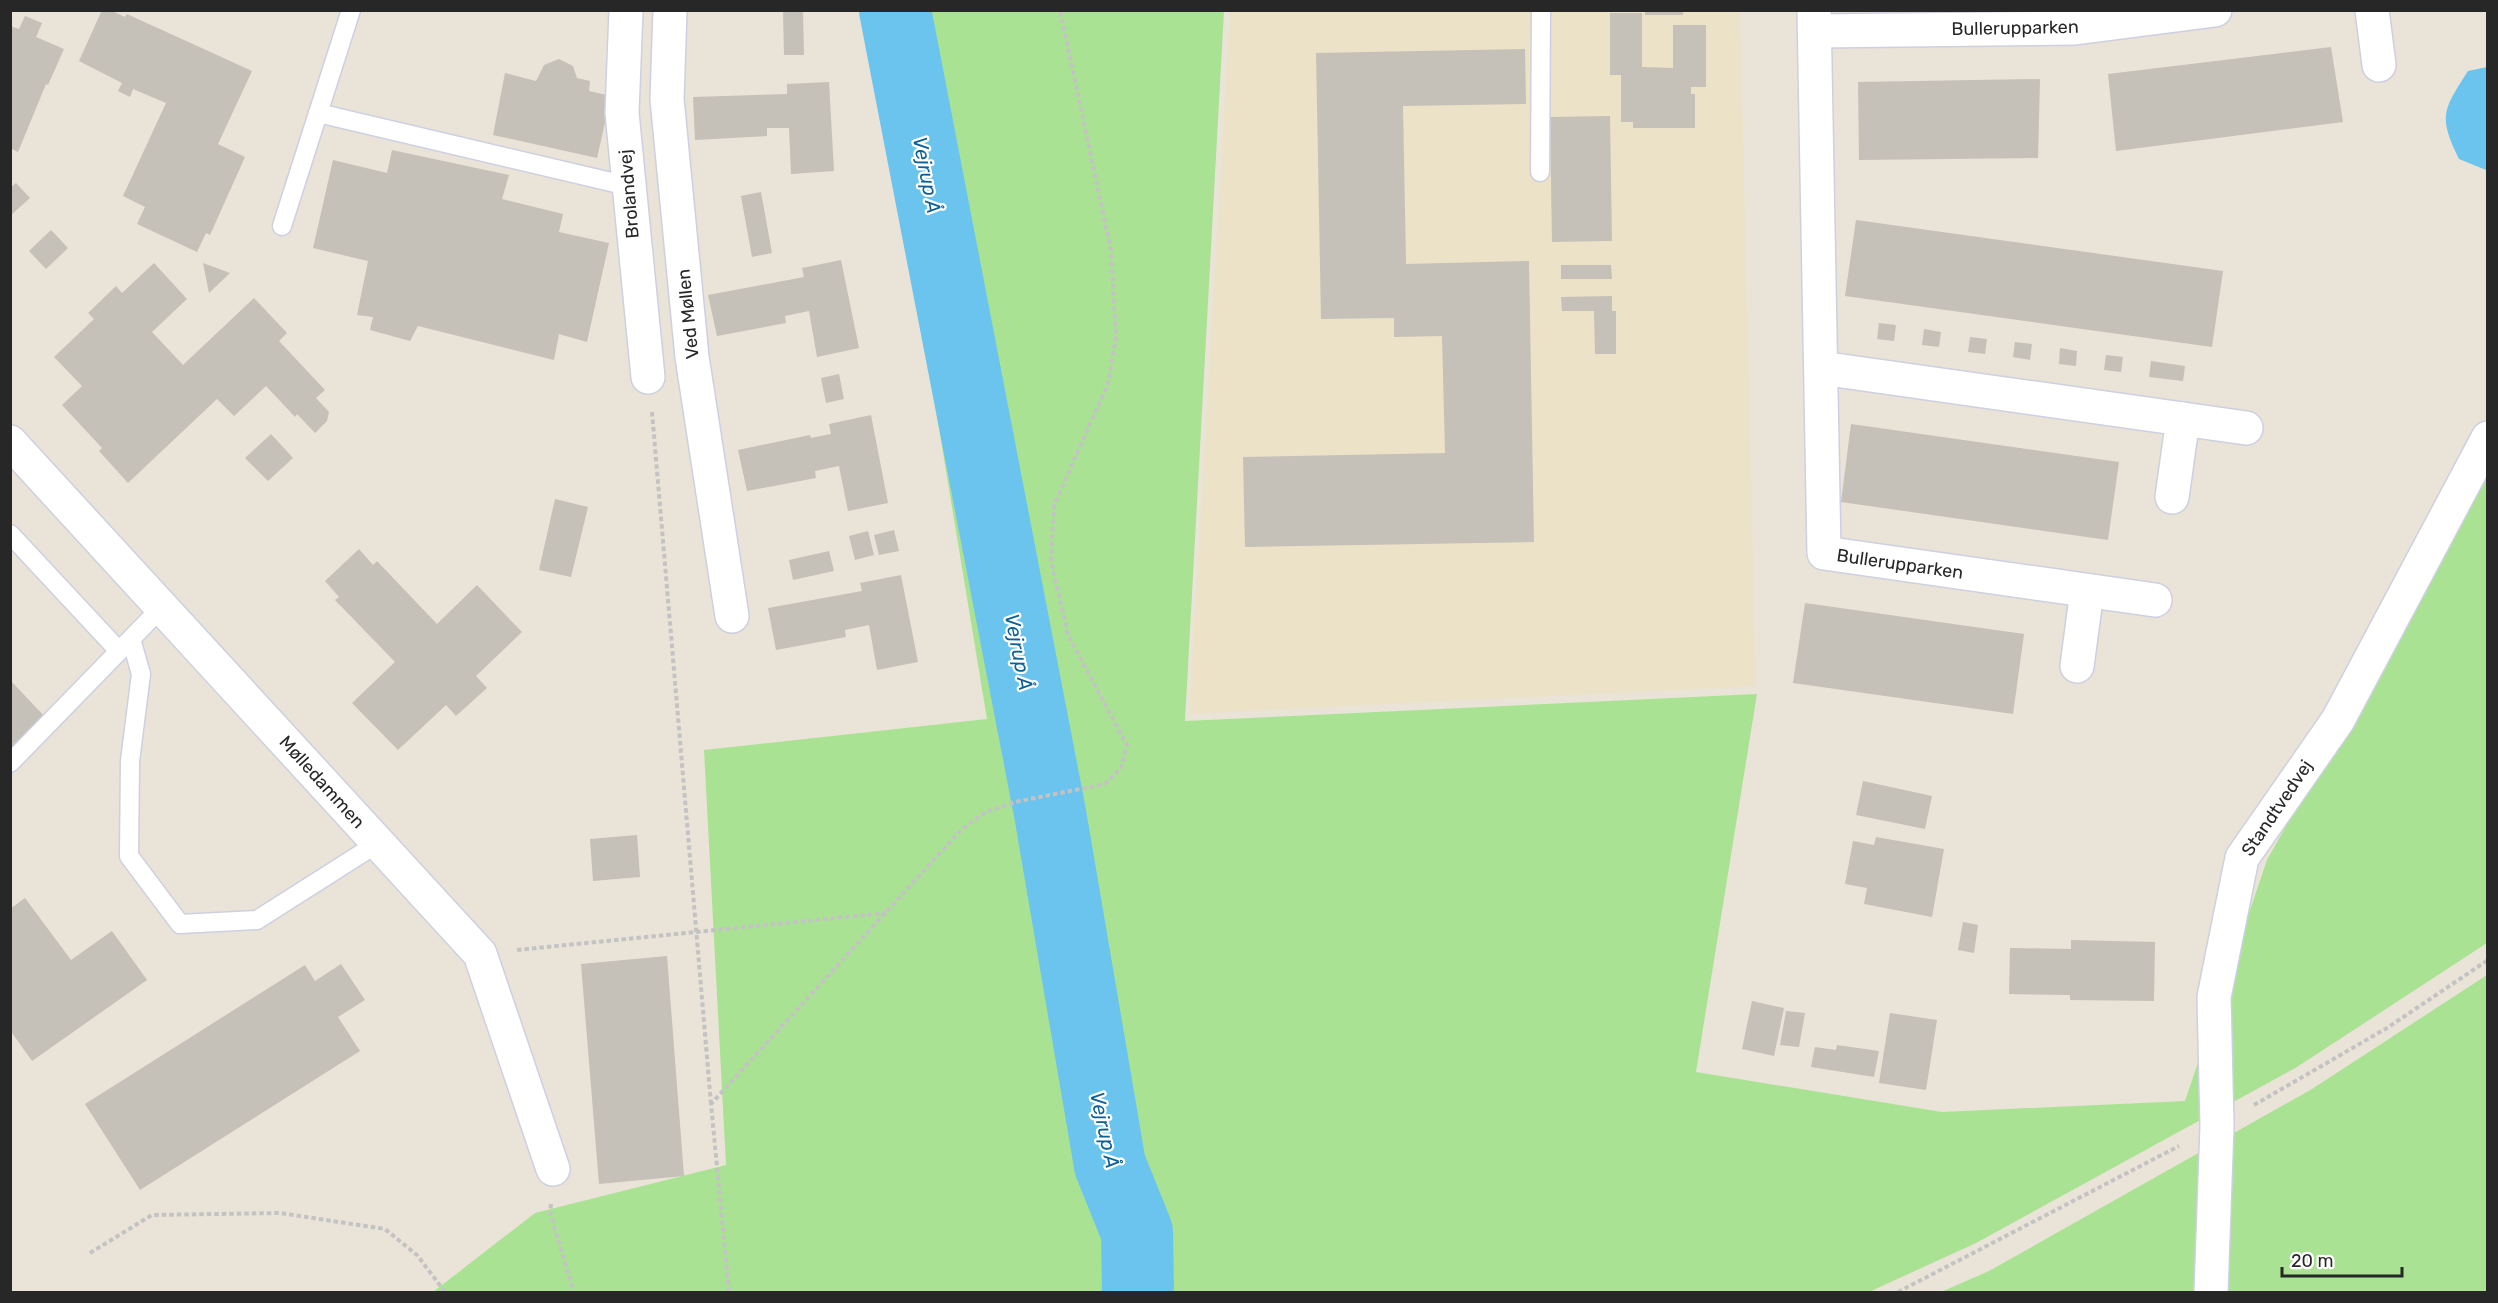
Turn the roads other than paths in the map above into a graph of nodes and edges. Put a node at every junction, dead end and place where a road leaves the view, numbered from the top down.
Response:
1 (351, 10) edge
2 (626, 10) edge
3 (670, 10) edge
4 (1541, 10) edge
5 (2215, 10) edge
6 (2372, 10) edge
7 (1815, 21) edge
8 (2379, 65) dead end
9 (318, 112) junction
10 (1540, 172) dead end
11 (628, 186) junction
12 (282, 226) dead end
13 (1821, 369) junction
14 (648, 377) road end
15 (2183, 419) junction
16 (2246, 428) dead end
17 (2487, 438) edge
18 (10, 442) edge
19 (2172, 497) dead end
20 (10, 534) edge
21 (2087, 591) junction
22 (2155, 600) dead end
23 (162, 607) junction
24 (732, 616) dead end
25 (125, 645) junction
26 (2077, 666) dead end
27 (10, 763) edge
28 (378, 843) junction
29 (554, 1169) road end
30 (2211, 1293) edge

1 - 9 lane
2 - 11 street, Brolandvej
3 - 24 street, Ved Møllen
4 - 10 lane
5 - 7 street, Bullerupparken
6 - 8 street
7 - 13 street, Bullerupparken
9 - 11 lane
9 - 12 lane
11 - 14 street, Brolandvej
13 - 15 street
13 - 21 street, Bullerupparken
15 - 16 street
15 - 19 street
17 - 30 street, Standtvedvej
18 - 23 street, Mølledammen
20 - 25 lane
21 - 22 street, Bullerupparken
21 - 26 street
23 - 25 lane
23 - 28 street, Mølledammen
25 - 27 lane
25 - 28 lane
28 - 29 street, Mølledammen

